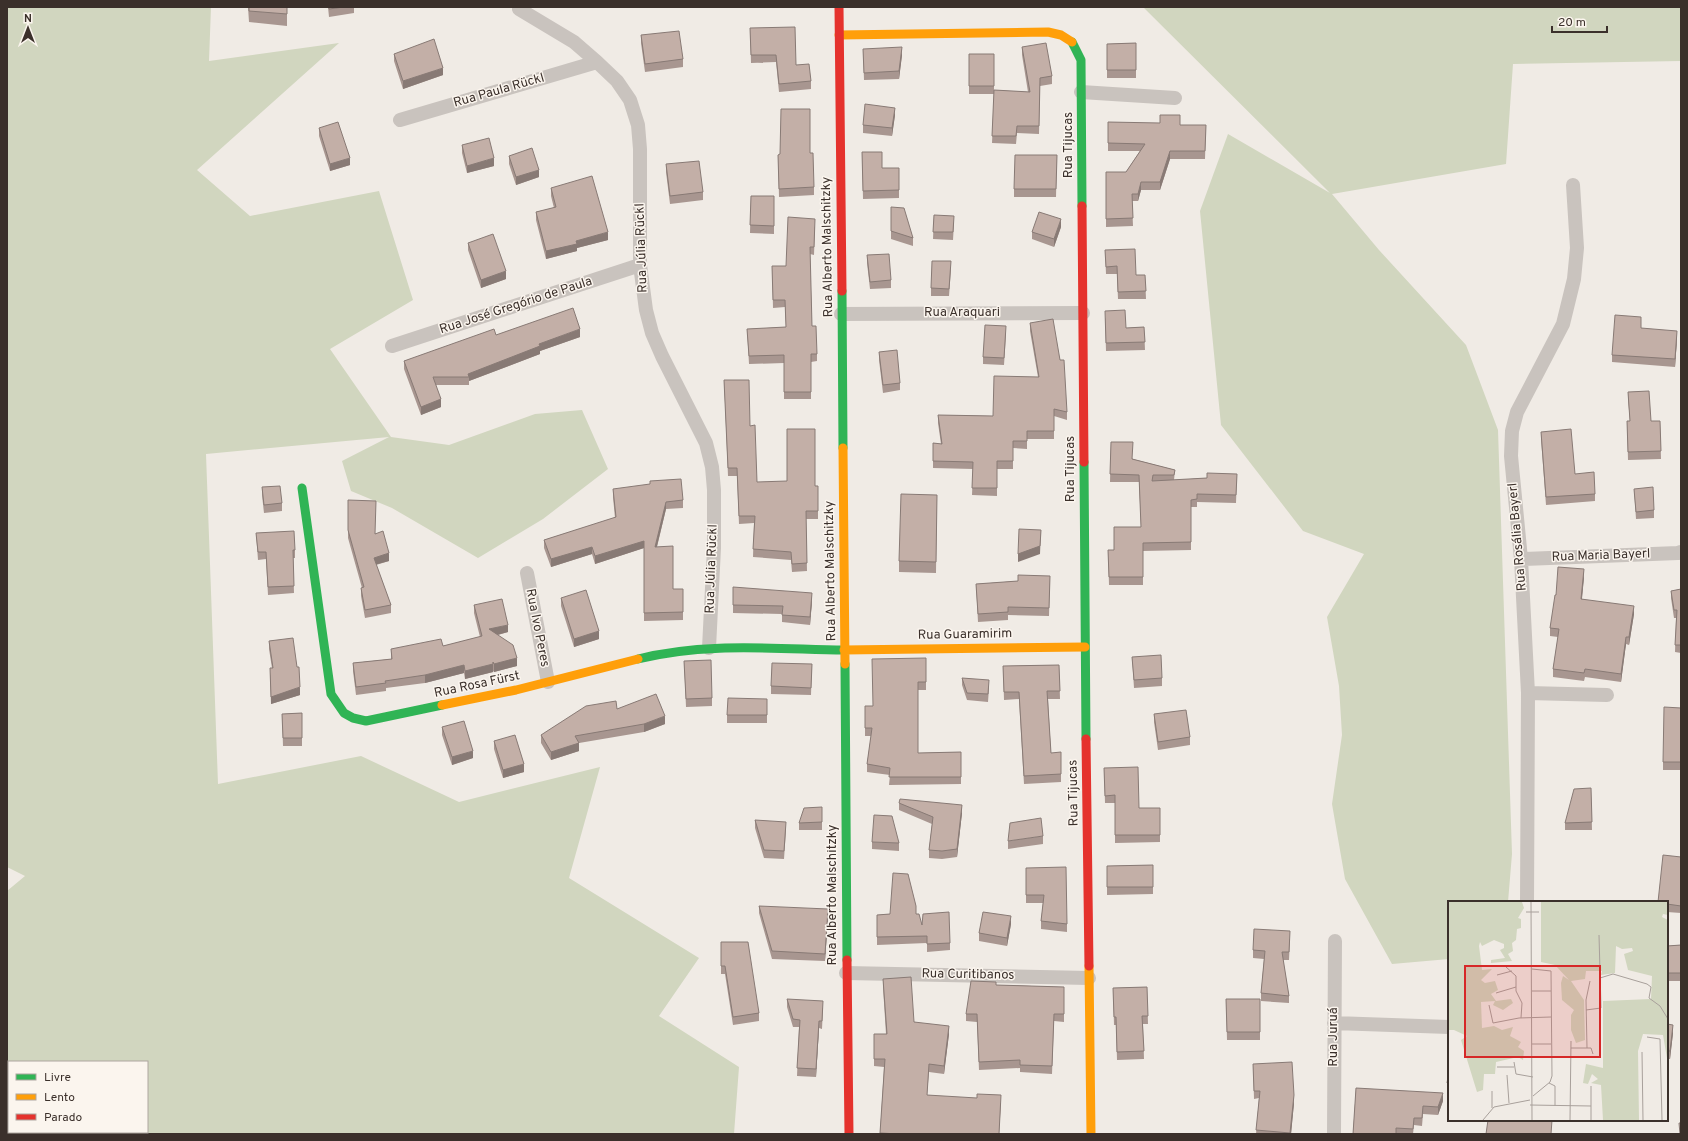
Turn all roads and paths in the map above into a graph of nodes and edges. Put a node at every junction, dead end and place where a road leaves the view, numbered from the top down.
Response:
1 (839, 7) edge
2 (519, 9) dead end
3 (839, 35) junction
4 (597, 62) junction
5 (1082, 92) junction
6 (1175, 98) dead end
7 (400, 120) dead end
8 (1573, 185) dead end
9 (640, 265) junction
10 (1083, 313) junction
11 (841, 314) junction
12 (392, 346) dead end
13 (302, 488) dead end
14 (1681, 552) edge
15 (1521, 559) junction
16 (527, 573) dead end
17 (1085, 647) junction
18 (709, 648) junction
19 (845, 650) junction
20 (548, 682) junction
21 (1528, 693) junction
22 (1607, 695) dead end
23 (1527, 901) edge
24 (1335, 941) dead end
25 (846, 973) junction
26 (1089, 978) junction
27 (1334, 1023) junction
28 (1448, 1027) edge
29 (849, 1134) edge
30 (1091, 1134) edge
31 (1334, 1134) edge

1 - 3 street, Rua Alberto Malschitzky
2 - 4 street, Rua Júlia Rückl
3 - 5 street, Rua Tijucas
3 - 11 street, Rua Alberto Malschitzky
4 - 7 street, Rua Paula Rückl
4 - 9 street, Rua Júlia Rückl
5 - 6 street
5 - 10 street, Rua Tijucas
8 - 15 street, Rua Rosália Bayerl
9 - 12 street, Rua José Gregório de Paula
9 - 18 street, Rua Júlia Rückl
10 - 11 street, Rua Araquari
10 - 17 street, Rua Tijucas
11 - 19 street, Rua Alberto Malschitzky
13 - 20 street, Rua Rosa Fürst
14 - 15 street, Rua Maria Bayerl
15 - 21 street, Rua Rosália Bayerl
16 - 20 street, Rua Ivo Peres
17 - 19 street, Rua Guaramirim
17 - 26 street, Rua Tijucas
18 - 19 street, Rua Rosa Fürst
18 - 20 street, Rua Rosa Fürst
19 - 25 street, Rua Alberto Malschitzky
21 - 22 street
21 - 23 street, Rua Rosália Bayerl
24 - 27 street, Rua Juruá
25 - 26 street, Rua Curitibanos
25 - 29 street, Rua Alberto Malschitzky
26 - 30 street, Rua Tijucas
27 - 28 street
27 - 31 street, Rua Juruá

